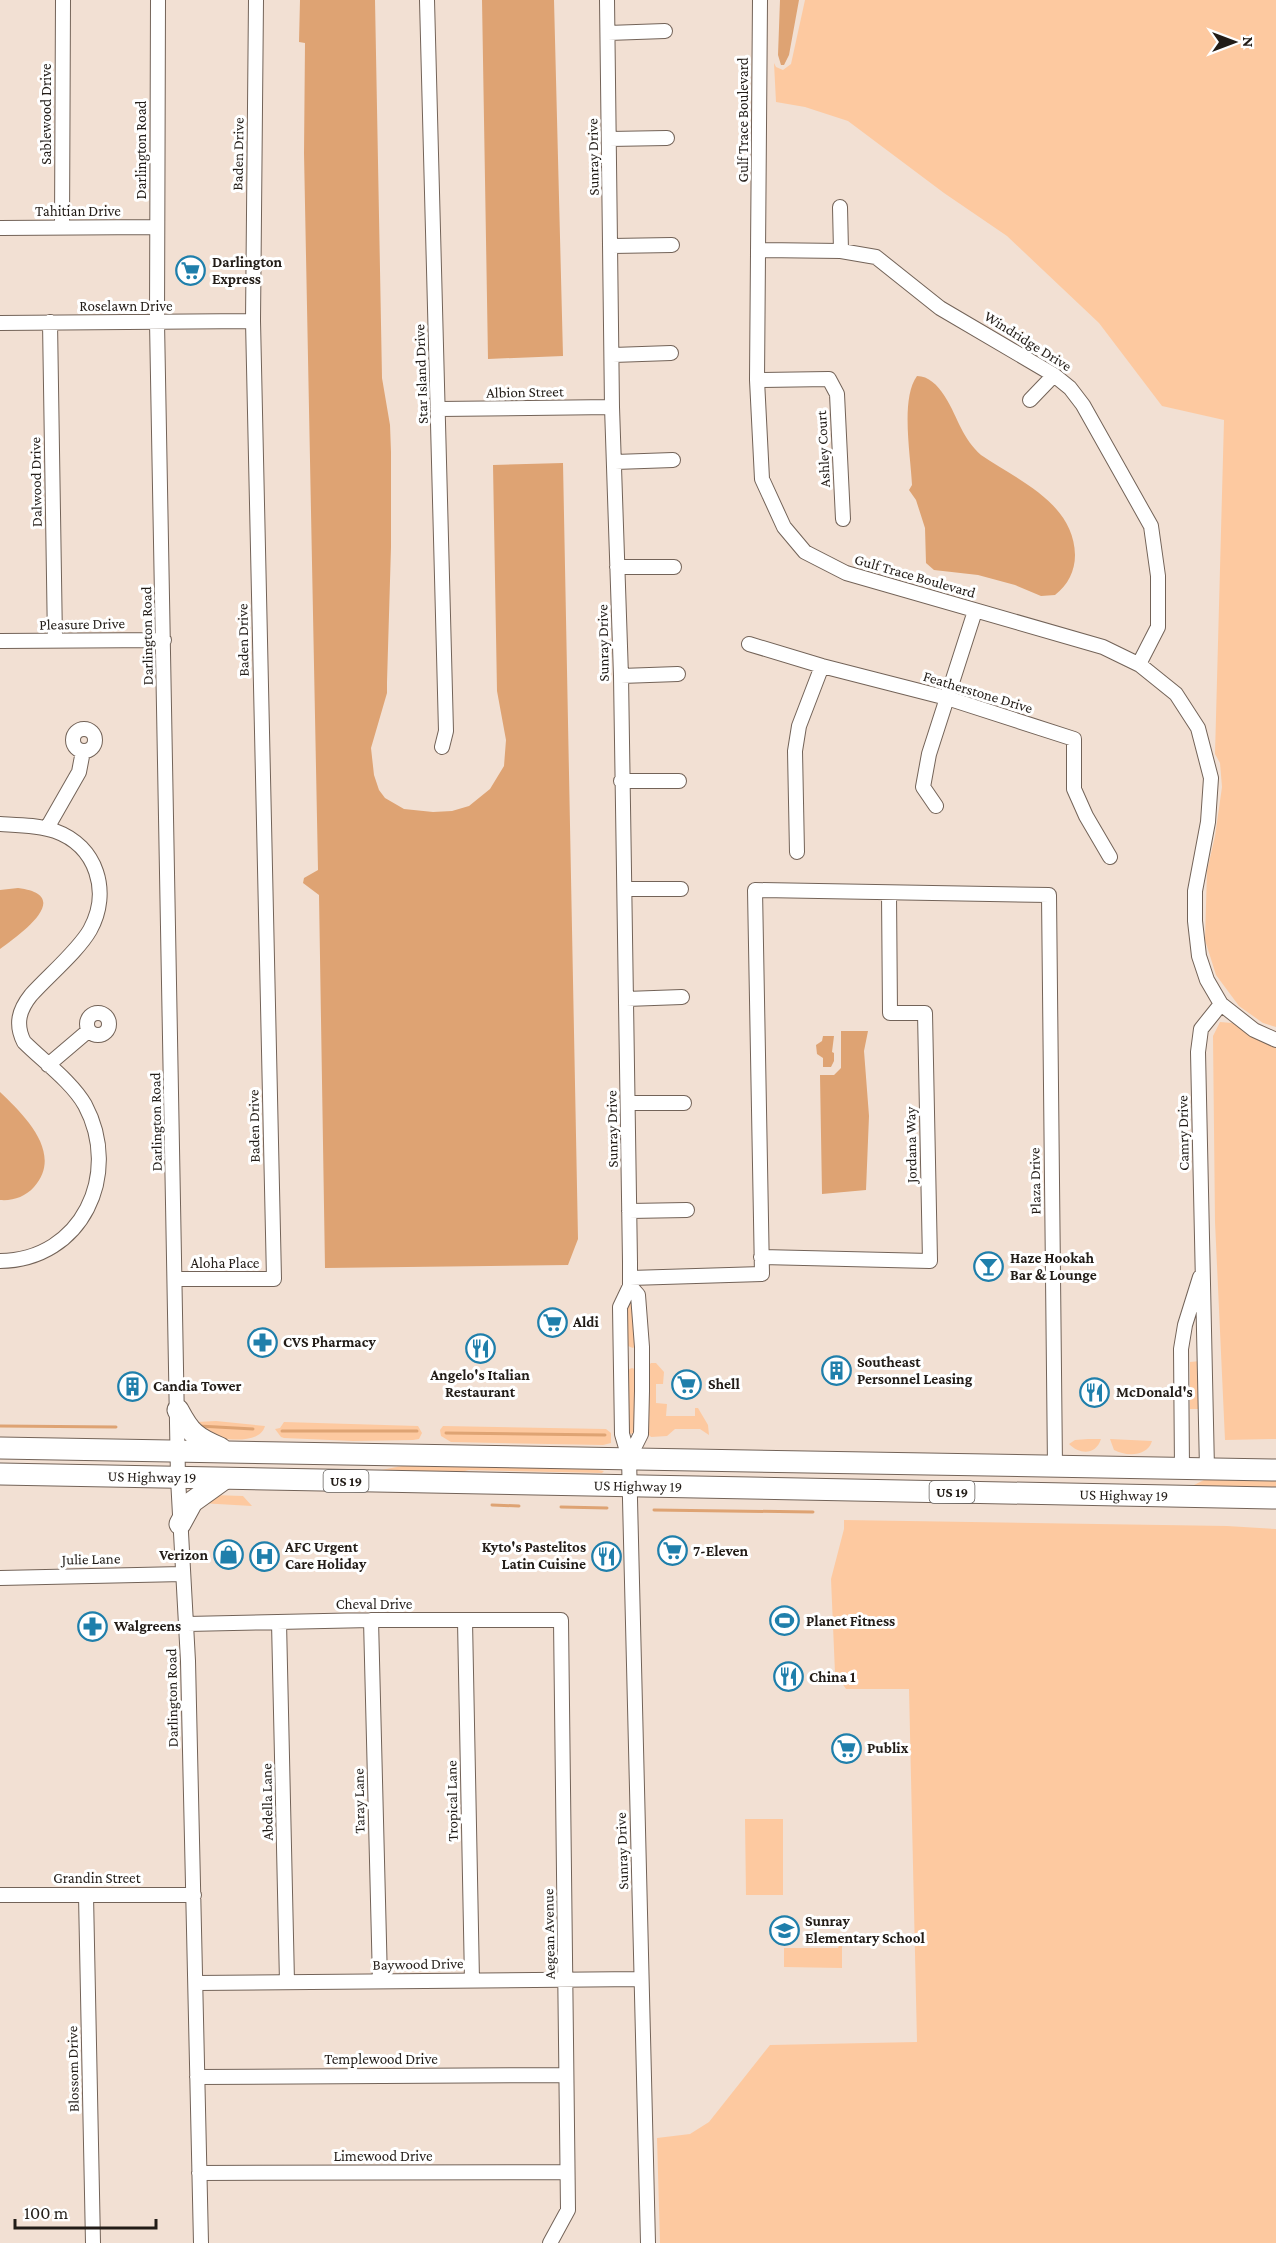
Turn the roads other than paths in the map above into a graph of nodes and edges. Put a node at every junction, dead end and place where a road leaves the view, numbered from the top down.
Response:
1 (63, 0) edge
2 (158, 0) edge
3 (256, 0) edge
4 (427, 0) edge
5 (607, 0) edge
6 (760, 0) edge
7 (665, 31) dead end
8 (608, 33) junction
9 (667, 138) dead end
10 (609, 139) junction
11 (840, 207) dead end
12 (156, 227) junction
13 (0, 228) edge
14 (62, 228) junction
15 (672, 245) dead end
16 (612, 246) junction
17 (758, 250) junction
18 (841, 250) junction
19 (253, 321) junction
20 (50, 322) junction
21 (157, 322) junction
22 (0, 323) edge
23 (671, 353) dead end
24 (613, 355) junction
25 (1054, 375) junction
26 (757, 380) junction
27 (1030, 400) dead end
28 (612, 407) junction
29 (439, 409) junction
30 (673, 460) dead end
31 (615, 462) junction
32 (843, 519) dead end
33 (618, 567) junction
34 (674, 567) dead end
35 (975, 611) junction
36 (164, 640) junction
37 (0, 641) edge
38 (55, 641) junction
39 (749, 644) dead end
40 (1139, 664) junction
41 (822, 666) junction
42 (678, 674) dead end
43 (621, 676) junction
44 (947, 698) junction
45 (442, 747) dead end
46 (83, 751) dead end
47 (621, 781) junction
48 (679, 781) dead end
49 (936, 806) dead end
50 (0, 824) edge
51 (47, 828) junction
52 (797, 852) dead end
53 (1110, 857) dead end
54 (625, 889) junction
55 (681, 889) dead end
56 (890, 894) junction
57 (682, 997) dead end
58 (626, 999) junction
59 (1221, 1004) junction
60 (88, 1031) dead end
61 (1276, 1040) edge
62 (48, 1065) junction
63 (628, 1103) junction
64 (684, 1103) dead end
65 (687, 1209) dead end
66 (629, 1211) junction
67 (761, 1257) junction
68 (0, 1261) edge
69 (1202, 1269) junction
70 (176, 1279) junction
71 (274, 1279) joint
72 (630, 1282) junction
73 (178, 1410) junction
74 (0, 1448) edge
75 (178, 1451) junction
76 (229, 1451) junction
77 (629, 1458) junction
78 (1055, 1467) junction
79 (1182, 1469) junction
80 (1208, 1469) junction
81 (1276, 1470) edge
82 (0, 1474) edge
83 (178, 1478) junction
84 (224, 1479) junction
85 (628, 1486) junction
86 (1010, 1493) junction
87 (1276, 1498) edge
88 (180, 1524) junction
89 (183, 1574) junction
90 (0, 1578) edge
91 (371, 1620) junction
92 (561, 1620) joint
93 (465, 1621) junction
94 (279, 1622) junction
95 (187, 1624) junction
96 (0, 1895) edge
97 (86, 1895) junction
98 (194, 1895) junction
99 (566, 1979) junction
100 (642, 1979) junction
101 (472, 1980) junction
102 (380, 1981) junction
103 (288, 1982) junction
104 (196, 1983) junction
105 (565, 2075) junction
106 (197, 2077) junction
107 (567, 2172) junction
108 (199, 2173) junction
109 (93, 2243) edge
110 (201, 2243) edge
111 (550, 2243) edge
112 (648, 2243) edge

1 - 14 street, Sablewood Drive
2 - 12 street, Darlington Road
3 - 19 street, Baden Drive
4 - 29 street, Star Island Drive
5 - 8 street, Sunray Drive
6 - 17 street, Gulf Trace Boulevard
7 - 8 street
8 - 10 street, Sunray Drive
9 - 10 street
10 - 16 street, Sunray Drive
11 - 18 street
12 - 14 street, Tahitian Drive
12 - 21 street, Darlington Road
13 - 14 street, Tahitian Drive
15 - 16 street
16 - 24 street, Sunray Drive
17 - 18 street, Windridge Drive
17 - 26 street, Gulf Trace Boulevard
18 - 25 street, Windridge Drive
19 - 21 street, Roselawn Drive
19 - 71 street, Baden Drive
20 - 21 street, Roselawn Drive
20 - 22 street, Roselawn Drive
20 - 38 street, Dalwood Drive
21 - 36 street, Darlington Road
23 - 24 street
24 - 28 street, Sunray Drive
25 - 27 street
25 - 40 street, Windridge Drive
26 - 32 street, Ashley Court
26 - 35 street, Gulf Trace Boulevard
28 - 29 street, Albion Street
28 - 31 street, Sunray Drive
29 - 45 street, Star Island Drive
30 - 31 street
31 - 33 street, Sunray Drive
33 - 34 street
33 - 43 street, Sunray Drive
35 - 40 street, Gulf Trace Boulevard
35 - 44 street
36 - 38 street, Pleasure Drive
36 - 70 street, Darlington Road
37 - 38 street, Pleasure Drive
39 - 41 street, Featherstone Drive
40 - 59 street, Gulf Trace Boulevard
41 - 44 street, Featherstone Drive
41 - 52 street
42 - 43 street
43 - 47 street, Sunray Drive
44 - 49 street
44 - 53 street, Featherstone Drive
46 - 51 street
47 - 48 street
47 - 54 street, Sunray Drive
50 - 51 street
51 - 62 street
54 - 55 street
54 - 58 street, Sunray Drive
56 - 67 street
56 - 67 street, Jordana Way
56 - 78 street, Plaza Drive
57 - 58 street
58 - 63 street, Sunray Drive
59 - 61 street, Gulf Trace Boulevard
59 - 69 street, Camry Drive
60 - 62 street
62 - 68 street
63 - 64 street
63 - 66 street, Sunray Drive
65 - 66 street
66 - 72 street, Sunray Drive
67 - 72 street
69 - 79 street, Camry Drive
69 - 80 street, Camry Drive
70 - 71 street, Aloha Place
70 - 73 street, Darlington Road
72 - 77 street, Sunray Drive
72 - 77 street, Sunray Drive
73 - 75 street, Darlington Road
73 - 76 highway
74 - 75 highway, US Highway 19 / US 19
75 - 76 highway, US Highway 19 / US 19
75 - 83 street, Darlington Road
76 - 77 highway, US Highway 19 / US 19
77 - 78 highway, US Highway 19 / US 19
77 - 85 street, Sunray Drive
78 - 79 highway, US Highway 19 / US 19
79 - 80 highway, US Highway 19 / US 19
80 - 81 highway, US Highway 19 / US 19
80 - 86 highway
82 - 83 highway, US Highway 19 / US 19
83 - 84 highway, US Highway 19 / US 19
83 - 88 street, Darlington Road
84 - 85 highway, US Highway 19 / US 19
84 - 88 highway
85 - 86 highway, US Highway 19 / US 19
85 - 100 street, Sunray Drive
86 - 87 highway, US Highway 19 / US 19
88 - 89 street, Darlington Road
89 - 90 street, Julie Lane
89 - 95 street, Darlington Road
91 - 93 street, Cheval Drive
91 - 94 street, Cheval Drive
91 - 102 street, Taray Lane
92 - 93 street, Cheval Drive
92 - 99 street, Aegean Avenue
93 - 101 street, Tropical Lane
94 - 95 street, Cheval Drive
94 - 103 street, Abdella Lane
95 - 98 street, Darlington Road
96 - 97 street, Grandin Street
97 - 98 street, Grandin Street
97 - 109 street, Blossom Drive
98 - 104 street, Darlington Road
99 - 100 street, Baywood Drive
99 - 101 street, Baywood Drive
99 - 105 street, Aegean Avenue
100 - 112 street, Sunray Drive
101 - 102 street, Baywood Drive
102 - 103 street, Baywood Drive
103 - 104 street, Baywood Drive
104 - 106 street, Darlington Road
105 - 106 street, Templewood Drive
105 - 107 street, Aegean Avenue
106 - 108 street, Darlington Road
107 - 108 street, Limewood Drive
107 - 111 street, Aegean Avenue
108 - 110 street, Darlington Road

